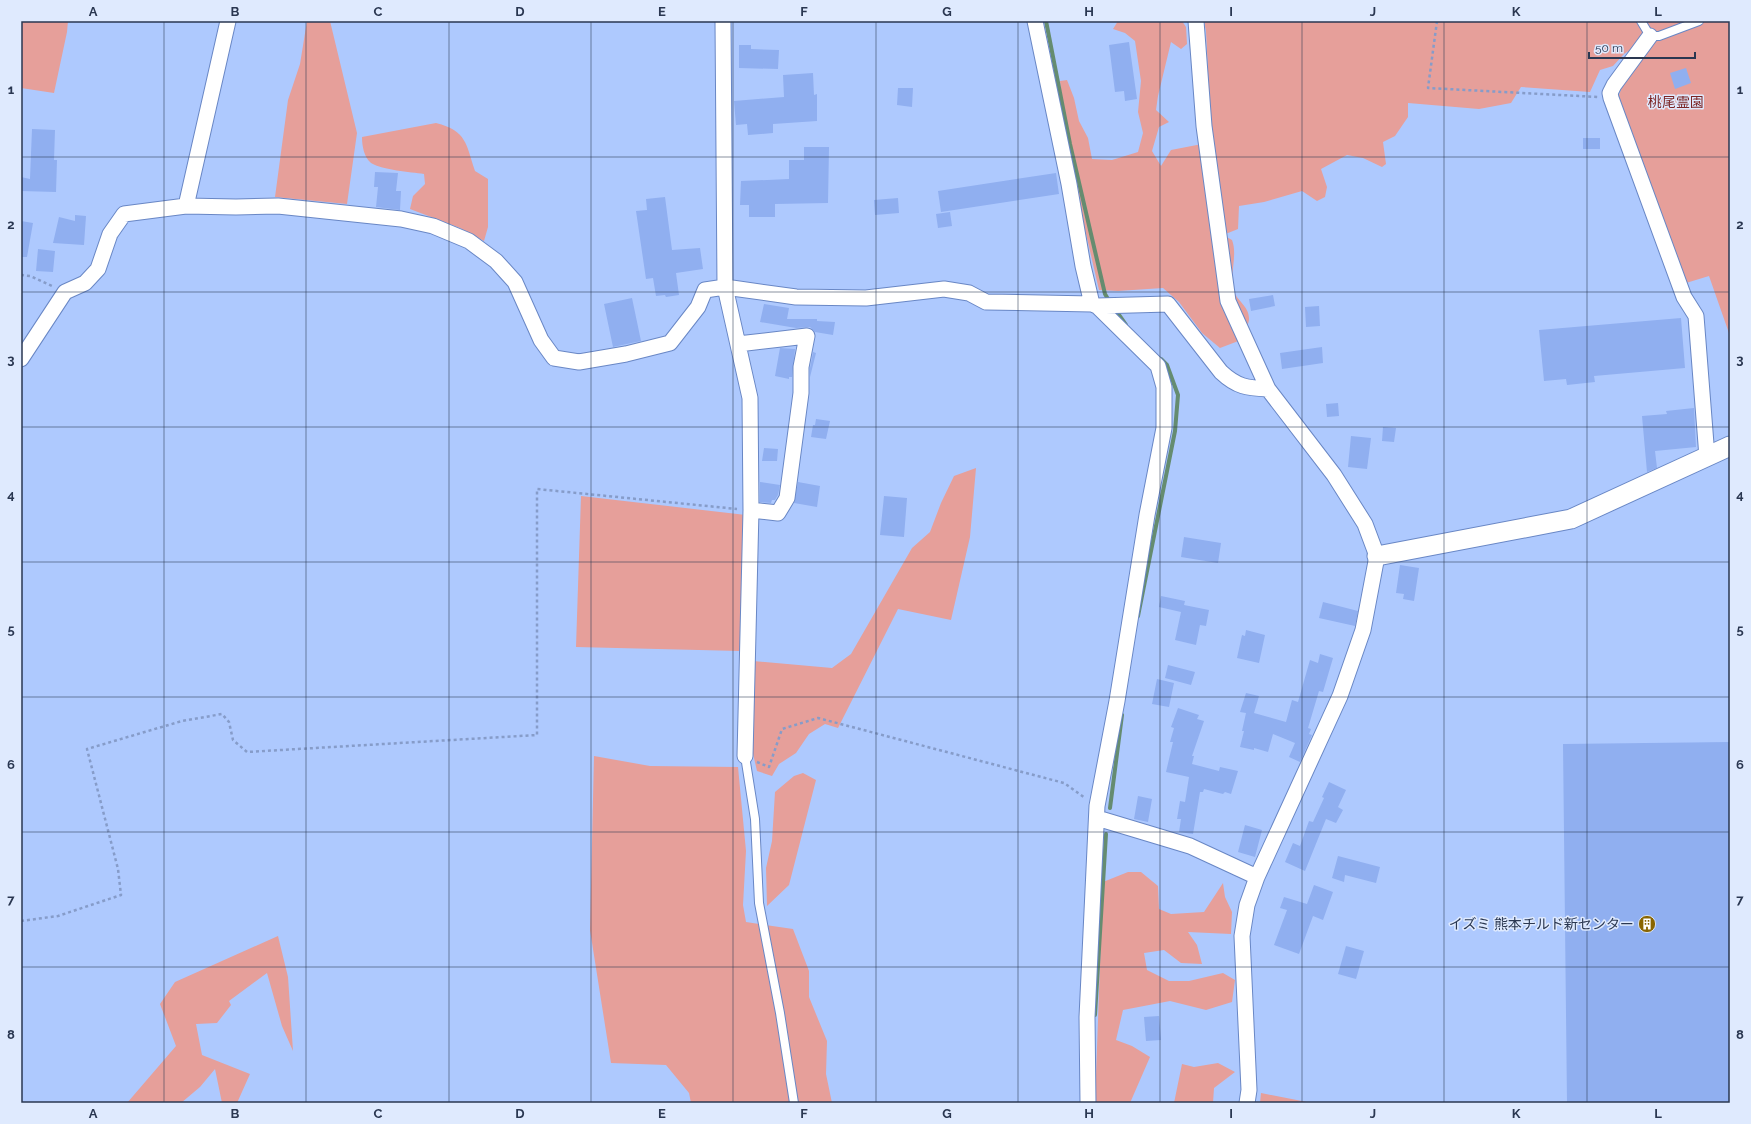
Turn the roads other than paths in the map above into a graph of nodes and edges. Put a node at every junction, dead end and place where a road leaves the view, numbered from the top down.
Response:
1 (228, 21) edge
2 (723, 21) edge
3 (1035, 21) edge
4 (1196, 21) edge
5 (1641, 21) edge
6 (1699, 21) edge
7 (1650, 36) junction
8 (186, 206) junction
9 (725, 287) junction
10 (1095, 305) junction
11 (738, 344) junction
12 (21, 359) edge
13 (1268, 389) junction
14 (1730, 446) edge
15 (1707, 457) junction
16 (751, 510) junction
17 (1377, 556) junction
18 (745, 756) joint
19 (1097, 812) junction
20 (1257, 877) junction
21 (794, 1103) edge
22 (1088, 1103) edge
23 (1247, 1103) edge

1 - 8 street
2 - 9 street
3 - 10 street
4 - 13 street
5 - 7 lane
6 - 7 lane
7 - 15 street
8 - 9 street
8 - 12 street
9 - 10 street
9 - 11 street
10 - 13 street
10 - 19 street
11 - 16 street
11 - 16 street
13 - 17 street
14 - 15 street
15 - 17 street
16 - 18 street
17 - 20 street
18 - 21 lane
19 - 20 street
19 - 22 street
20 - 23 street

